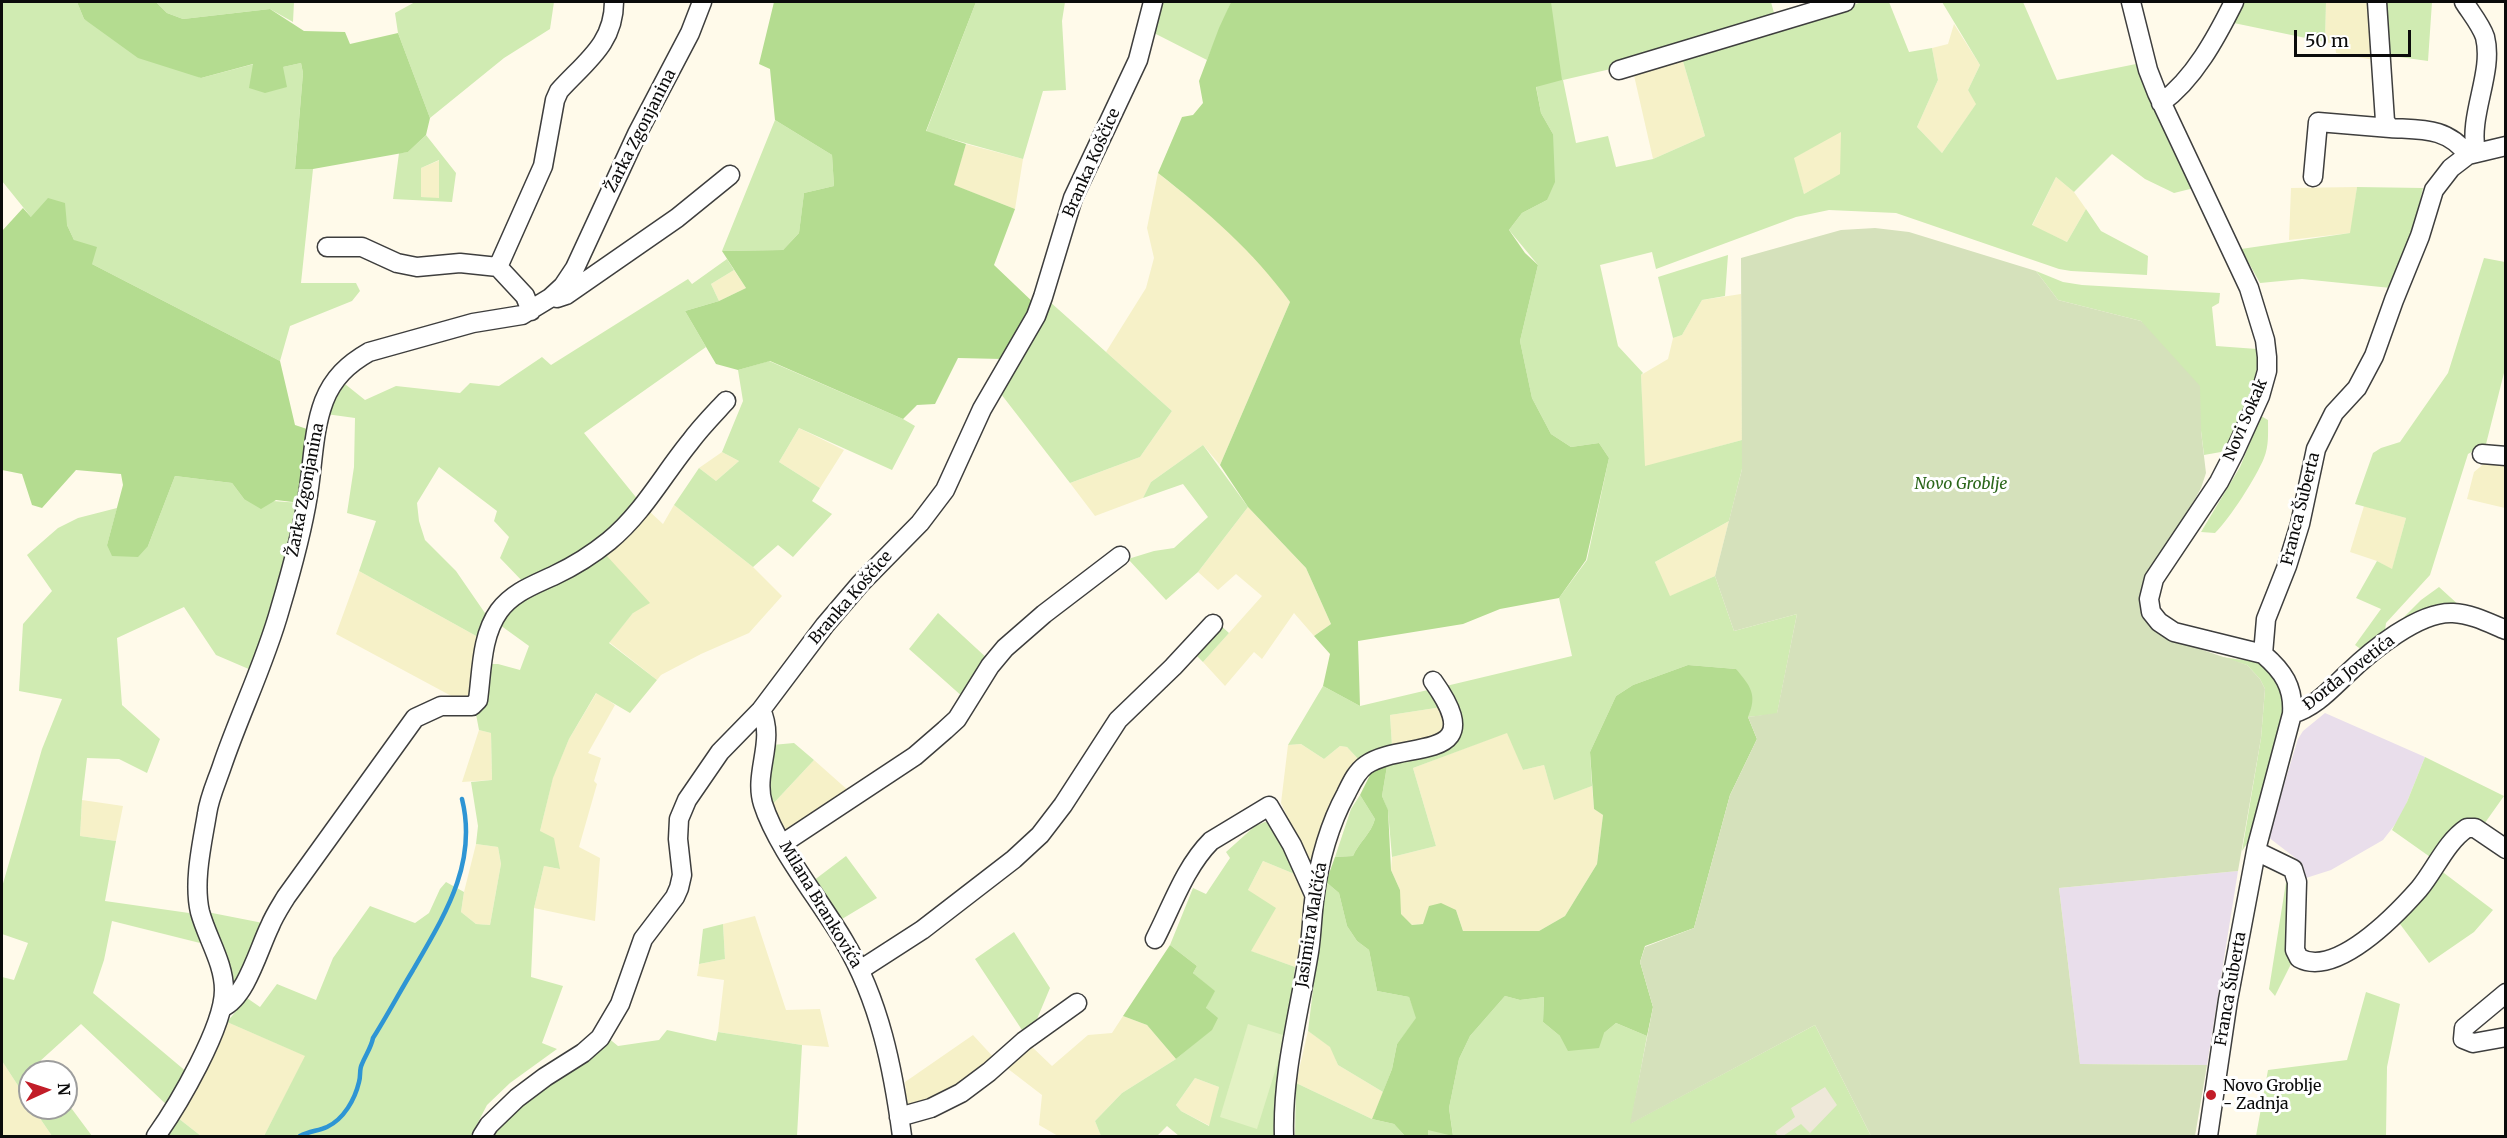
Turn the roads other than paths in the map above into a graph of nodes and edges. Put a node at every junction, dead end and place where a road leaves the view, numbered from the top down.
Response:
1 (614, 2) edge
2 (702, 2) edge
3 (1153, 2) edge
4 (1845, 2) edge
5 (2132, 2) edge
6 (2234, 2) edge
7 (2377, 2) edge
8 (2464, 2) edge
9 (1619, 70) dead end
10 (2161, 103) junction
11 (2390, 128) junction
12 (2505, 146) edge
13 (2472, 154) junction
14 (730, 175) dead end
15 (2313, 177) dead end
16 (327, 246) dead end
17 (498, 267) junction
18 (550, 298) junction
19 (531, 311) junction
20 (726, 401) dead end
21 (2482, 454) dead end
22 (2505, 456) edge
23 (1120, 556) dead end
24 (1213, 624) dead end
25 (2505, 630) edge
26 (2263, 654) junction
27 (1433, 681) dead end
28 (761, 710) junction
29 (2292, 714) junction
30 (782, 844) junction
31 (2505, 849) edge
32 (2256, 851) junction
33 (1314, 894) junction
34 (1155, 939) dead end
35 (860, 969) junction
36 (2505, 993) edge
37 (1077, 1004) dead end
38 (223, 1007) junction
39 (2505, 1037) edge
40 (899, 1117) junction
41 (156, 1137) edge
42 (482, 1137) edge
43 (902, 1137) edge
44 (1284, 1137) edge
45 (2208, 1137) edge

1 - 17 street
2 - 18 street, Žarka Zgonjanina
3 - 28 street, Branka Koščice
4 - 9 street
5 - 10 street, Novi Sokak
6 - 10 street
7 - 11 street
8 - 13 street
10 - 26 street, Novi Sokak
11 - 13 street
11 - 15 street
12 - 13 street, Franca Šuberta
13 - 26 street, Franca Šuberta
14 - 18 street
16 - 17 street
17 - 19 street
18 - 19 street, Žarka Zgonjanina
19 - 38 street, Žarka Zgonjanina
20 - 38 street
21 - 22 street
23 - 30 street
24 - 35 street
25 - 29 street, Đorđa Jovetića
26 - 29 street, Franca Šuberta
27 - 33 street, Jasimira Malčića
28 - 30 street, Milana Brankovića
28 - 42 street, Branka Koščice
29 - 32 street, Franca Šuberta
30 - 35 street, Milana Brankovića
31 - 32 street
32 - 45 street, Franca Šuberta
33 - 34 street
33 - 44 street, Jasimira Malčića
35 - 40 street, Milana Brankovića
36 - 39 street
37 - 40 street
38 - 41 street, Žarka Zgonjanina
40 - 43 street, Milana Brankovića

